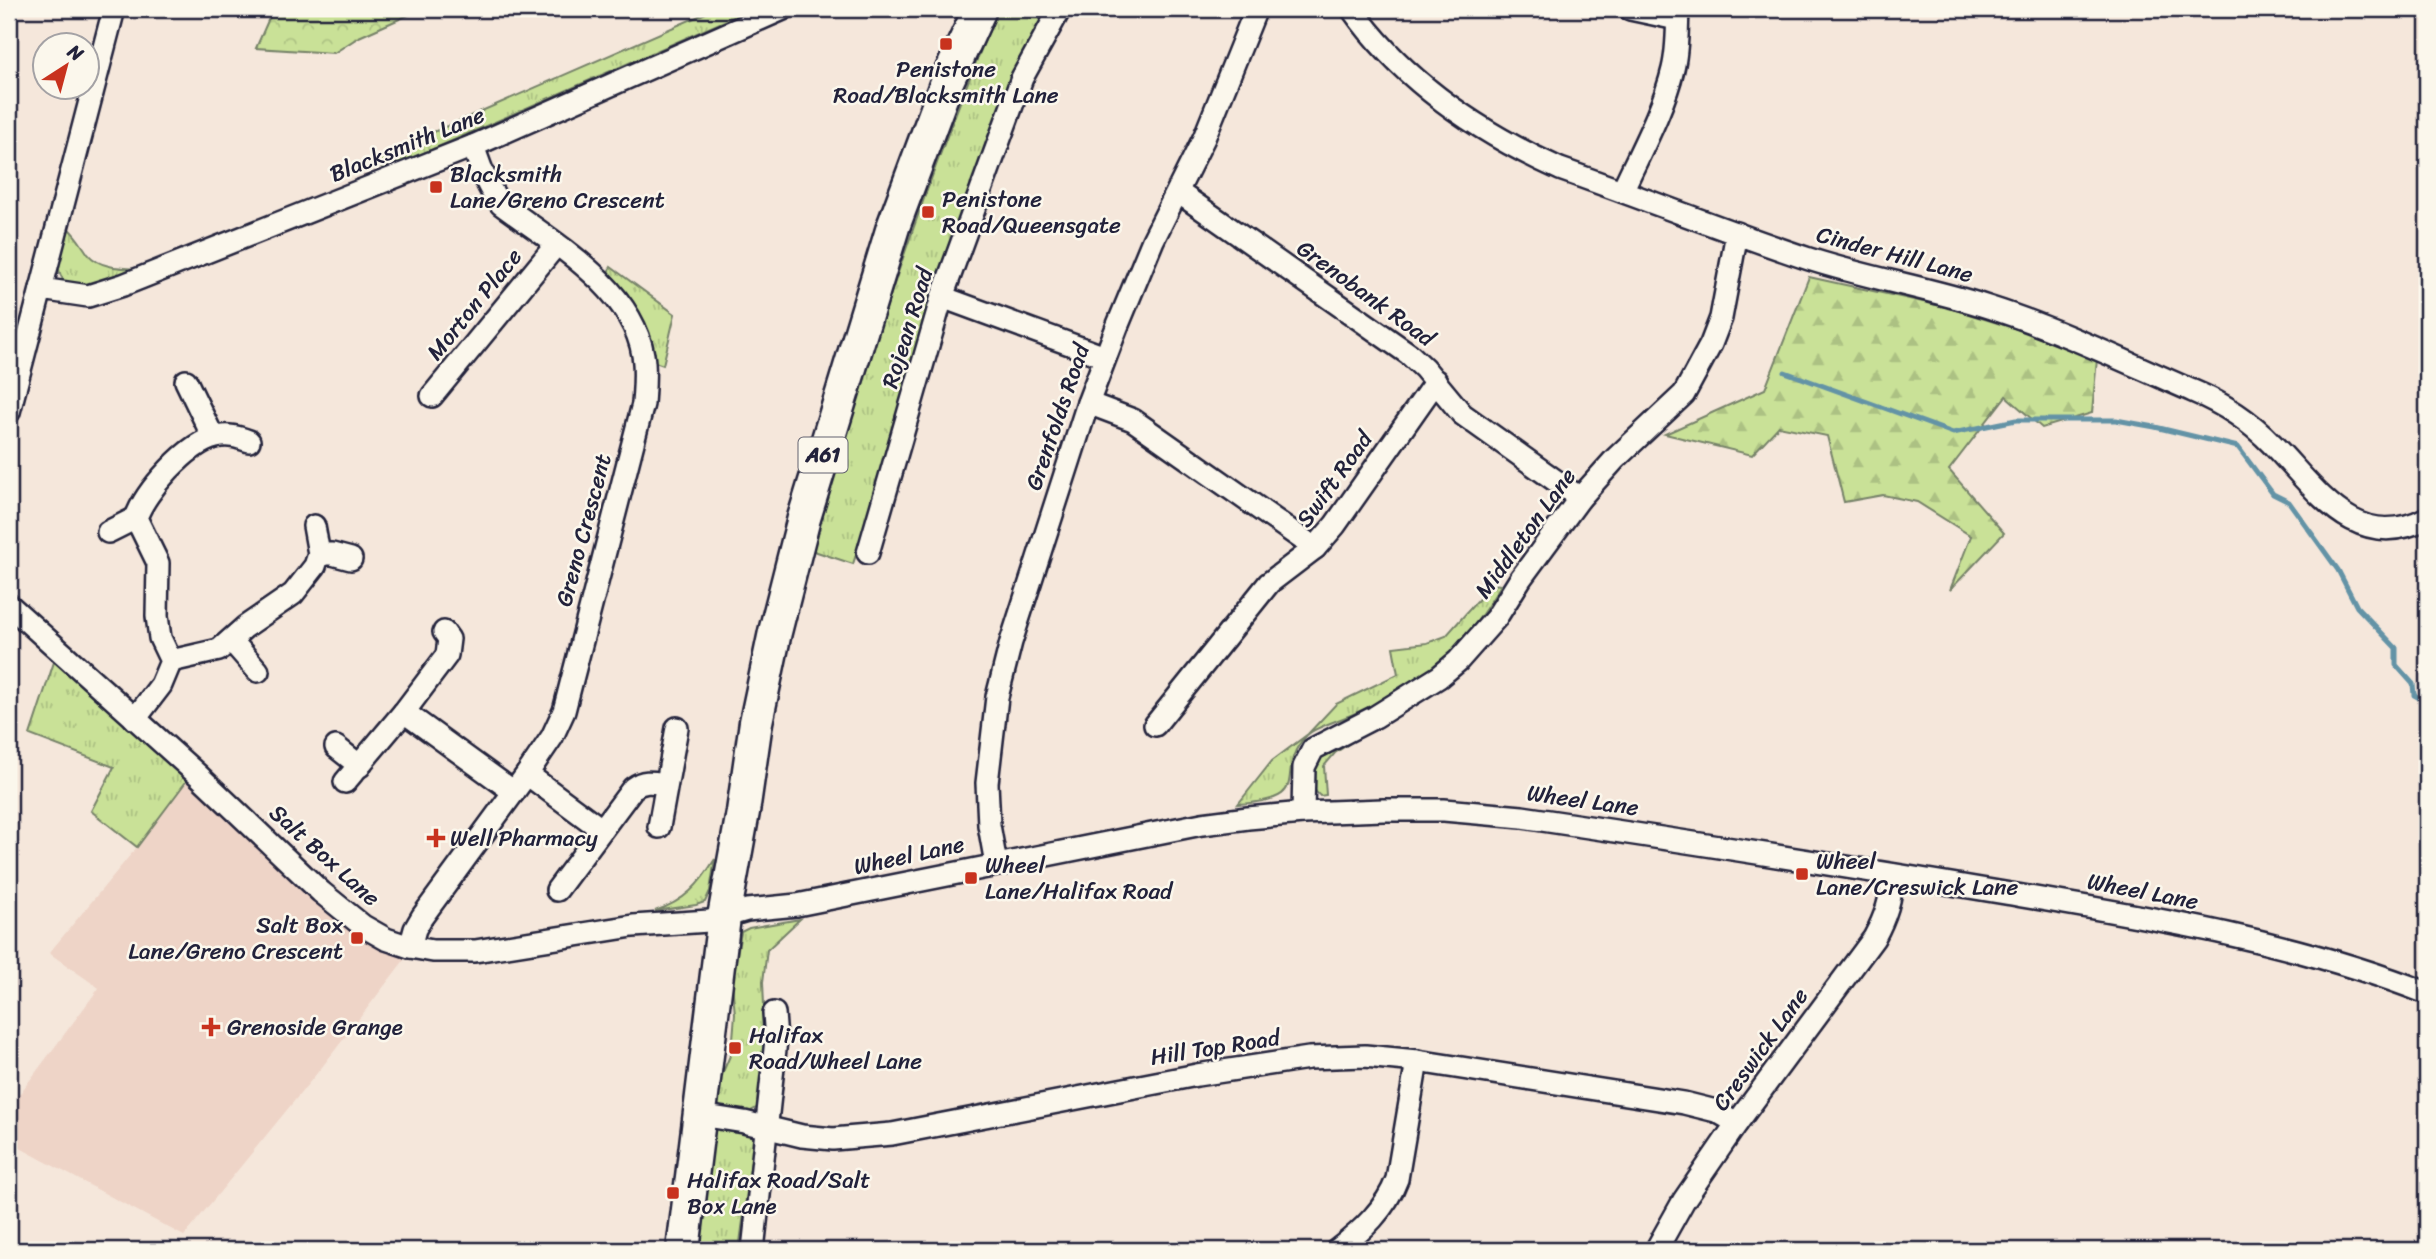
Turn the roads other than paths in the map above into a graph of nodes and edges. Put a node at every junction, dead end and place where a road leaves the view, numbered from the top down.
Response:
1 (114, 9) edge
2 (783, 9) edge
3 (980, 9) edge
4 (1060, 9) edge
5 (1256, 9) edge
6 (1352, 9) edge
7 (1630, 9) edge
8 (1678, 14) edge
9 (473, 146) junction
10 (1622, 191) junction
11 (1178, 192) junction
12 (1737, 233) junction
13 (556, 245) junction
14 (41, 289) junction
15 (942, 297) junction
16 (1105, 357) junction
17 (186, 381) dead end
18 (1436, 382) junction
19 (432, 396) dead end
20 (1088, 403) junction
21 (9, 412) edge
22 (213, 437) junction
23 (248, 441) dead end
24 (1580, 498) junction
25 (136, 518) junction
26 (2427, 518) edge
27 (314, 526) dead end
28 (108, 532) dead end
29 (1315, 548) junction
30 (868, 553) dead end
31 (319, 554) junction
32 (351, 559) dead end
33 (9, 605) edge
34 (443, 632) dead end
35 (231, 640) junction
36 (171, 661) junction
37 (258, 671) dead end
38 (404, 712) junction
39 (135, 719) junction
40 (1155, 725) dead end
41 (677, 728) dead end
42 (336, 747) dead end
43 (360, 766) junction
44 (527, 774) junction
45 (345, 782) dead end
46 (665, 784) junction
47 (514, 792) junction
48 (1303, 813) junction
49 (659, 827) dead end
50 (601, 829) junction
51 (996, 864) junction
52 (1893, 874) junction
53 (557, 890) dead end
54 (724, 917) junction
55 (410, 947) junction
56 (2427, 993) edge
57 (774, 1013) dead end
58 (1417, 1061) junction
59 (700, 1115) junction
60 (1737, 1123) junction
61 (766, 1127) junction
62 (683, 1250) edge
63 (753, 1250) edge
64 (1337, 1250) edge
65 (1656, 1250) edge

1 - 14 street
2 - 9 street, Blacksmith Lane
3 - 54 highway, A61
4 - 15 street, Rojean Road
5 - 11 street, Grenfolds Road
6 - 10 street, Cinder Hill Lane
7 - 8 street
8 - 10 street
9 - 13 street, Greno Crescent
9 - 14 street, Blacksmith Lane
10 - 12 street, Cinder Hill Lane
11 - 16 street, Grenfolds Road
11 - 18 street, Grenobank Road
12 - 24 street, Middleton Lane
12 - 26 street, Cinder Hill Lane
13 - 19 street, Morton Place
13 - 44 street, Greno Crescent
14 - 21 street
15 - 16 street
15 - 30 street, Rojean Road
16 - 20 street, Grenfolds Road
17 - 22 street
18 - 24 street, Grenobank Road
18 - 29 street, Swift Road
20 - 29 street
20 - 51 street, Grenfolds Road
22 - 23 street
22 - 25 street
24 - 48 street, Middleton Lane
25 - 28 street
25 - 36 street
27 - 31 street
29 - 40 street, Swift Road
31 - 32 street
31 - 35 street
33 - 39 street, Salt Box Lane
34 - 38 street
35 - 36 street
35 - 37 street
36 - 39 street
38 - 43 street
38 - 47 street
39 - 55 street, Salt Box Lane
41 - 46 street
42 - 43 street
43 - 45 street
44 - 47 street, Greno Crescent
44 - 50 street
46 - 49 street
46 - 50 street
47 - 55 street, Greno Crescent
48 - 51 street, Wheel Lane
48 - 52 street, Wheel Lane
50 - 53 street
51 - 54 street, Wheel Lane
52 - 56 street, Wheel Lane
52 - 60 street, Creswick Lane
54 - 55 street, Salt Box Lane
54 - 59 highway, A61
57 - 61 street
58 - 60 street, Hill Top Road
58 - 61 street, Hill Top Road
58 - 64 street
59 - 61 street, Hill Top Road
59 - 62 highway, A61
60 - 65 street, Creswick Lane
61 - 63 street

